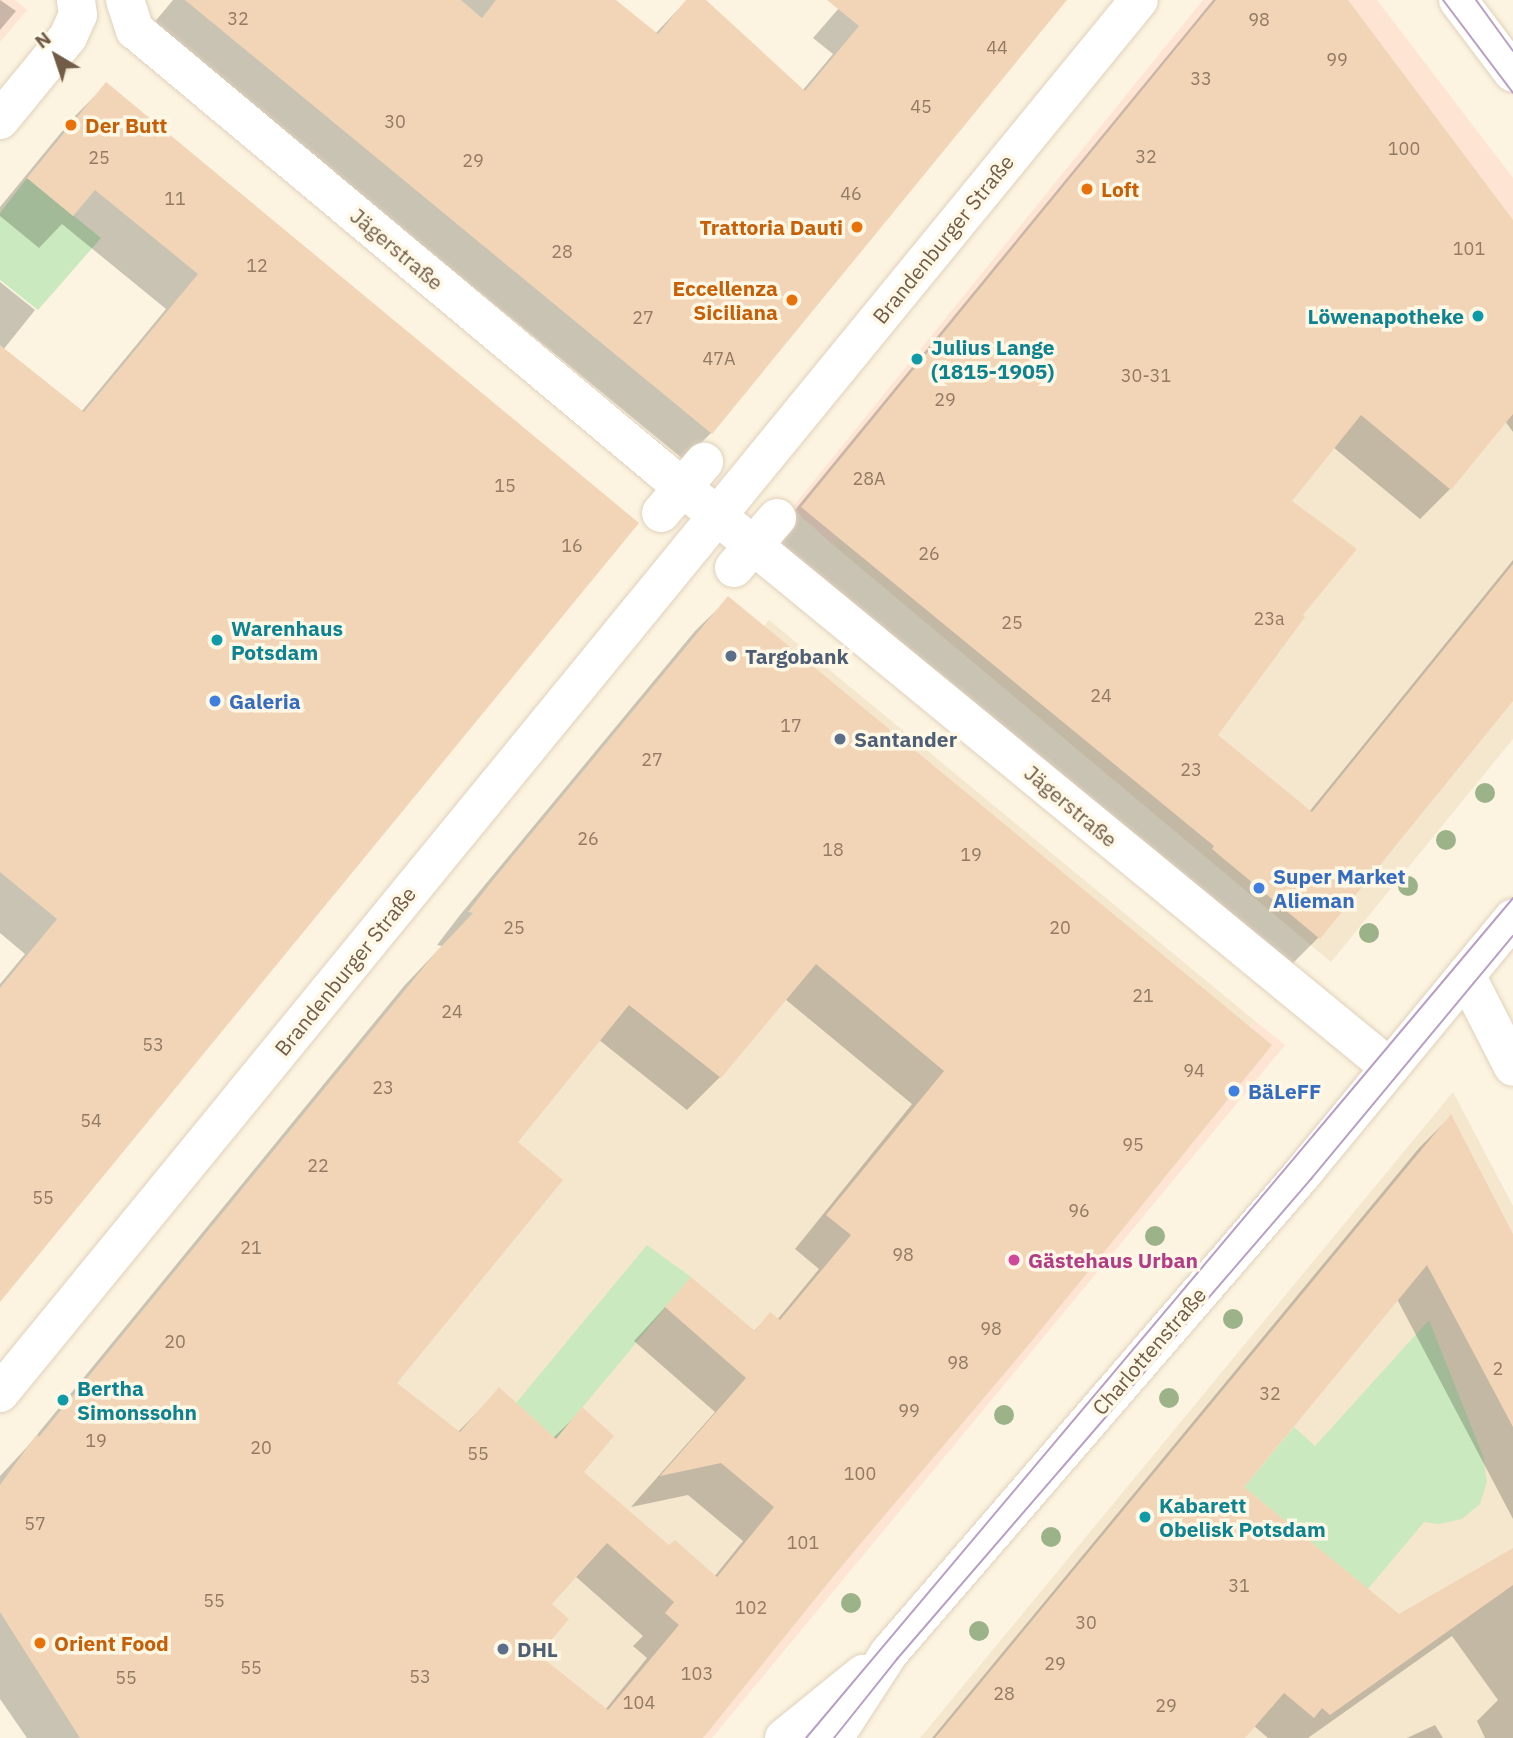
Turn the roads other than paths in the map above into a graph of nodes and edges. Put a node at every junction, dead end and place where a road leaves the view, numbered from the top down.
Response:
1 (76, 0) edge
2 (125, 0) edge
3 (1139, 0) edge
4 (1458, 0) edge
5 (1513, 73) edge
6 (0, 120) edge
7 (714, 512) junction
8 (718, 516) dead end
9 (1513, 918) edge
10 (1466, 975) junction
11 (1389, 1067) junction
12 (1513, 1067) edge
13 (0, 1393) edge
14 (889, 1653) junction
15 (784, 1738) edge
16 (834, 1738) edge

1 - 6 street
2 - 7 street, Jägerstraße
3 - 7 street, Brandenburger Straße
4 - 5 street
7 - 8 street, Jägerstraße
7 - 11 street, Jägerstraße
7 - 13 street, Brandenburger Straße
9 - 10 street, Charlottenstraße
10 - 11 street, Charlottenstraße
10 - 12 street
11 - 14 street, Charlottenstraße
14 - 15 street, Charlottenstraße
14 - 16 street, Charlottenstraße

